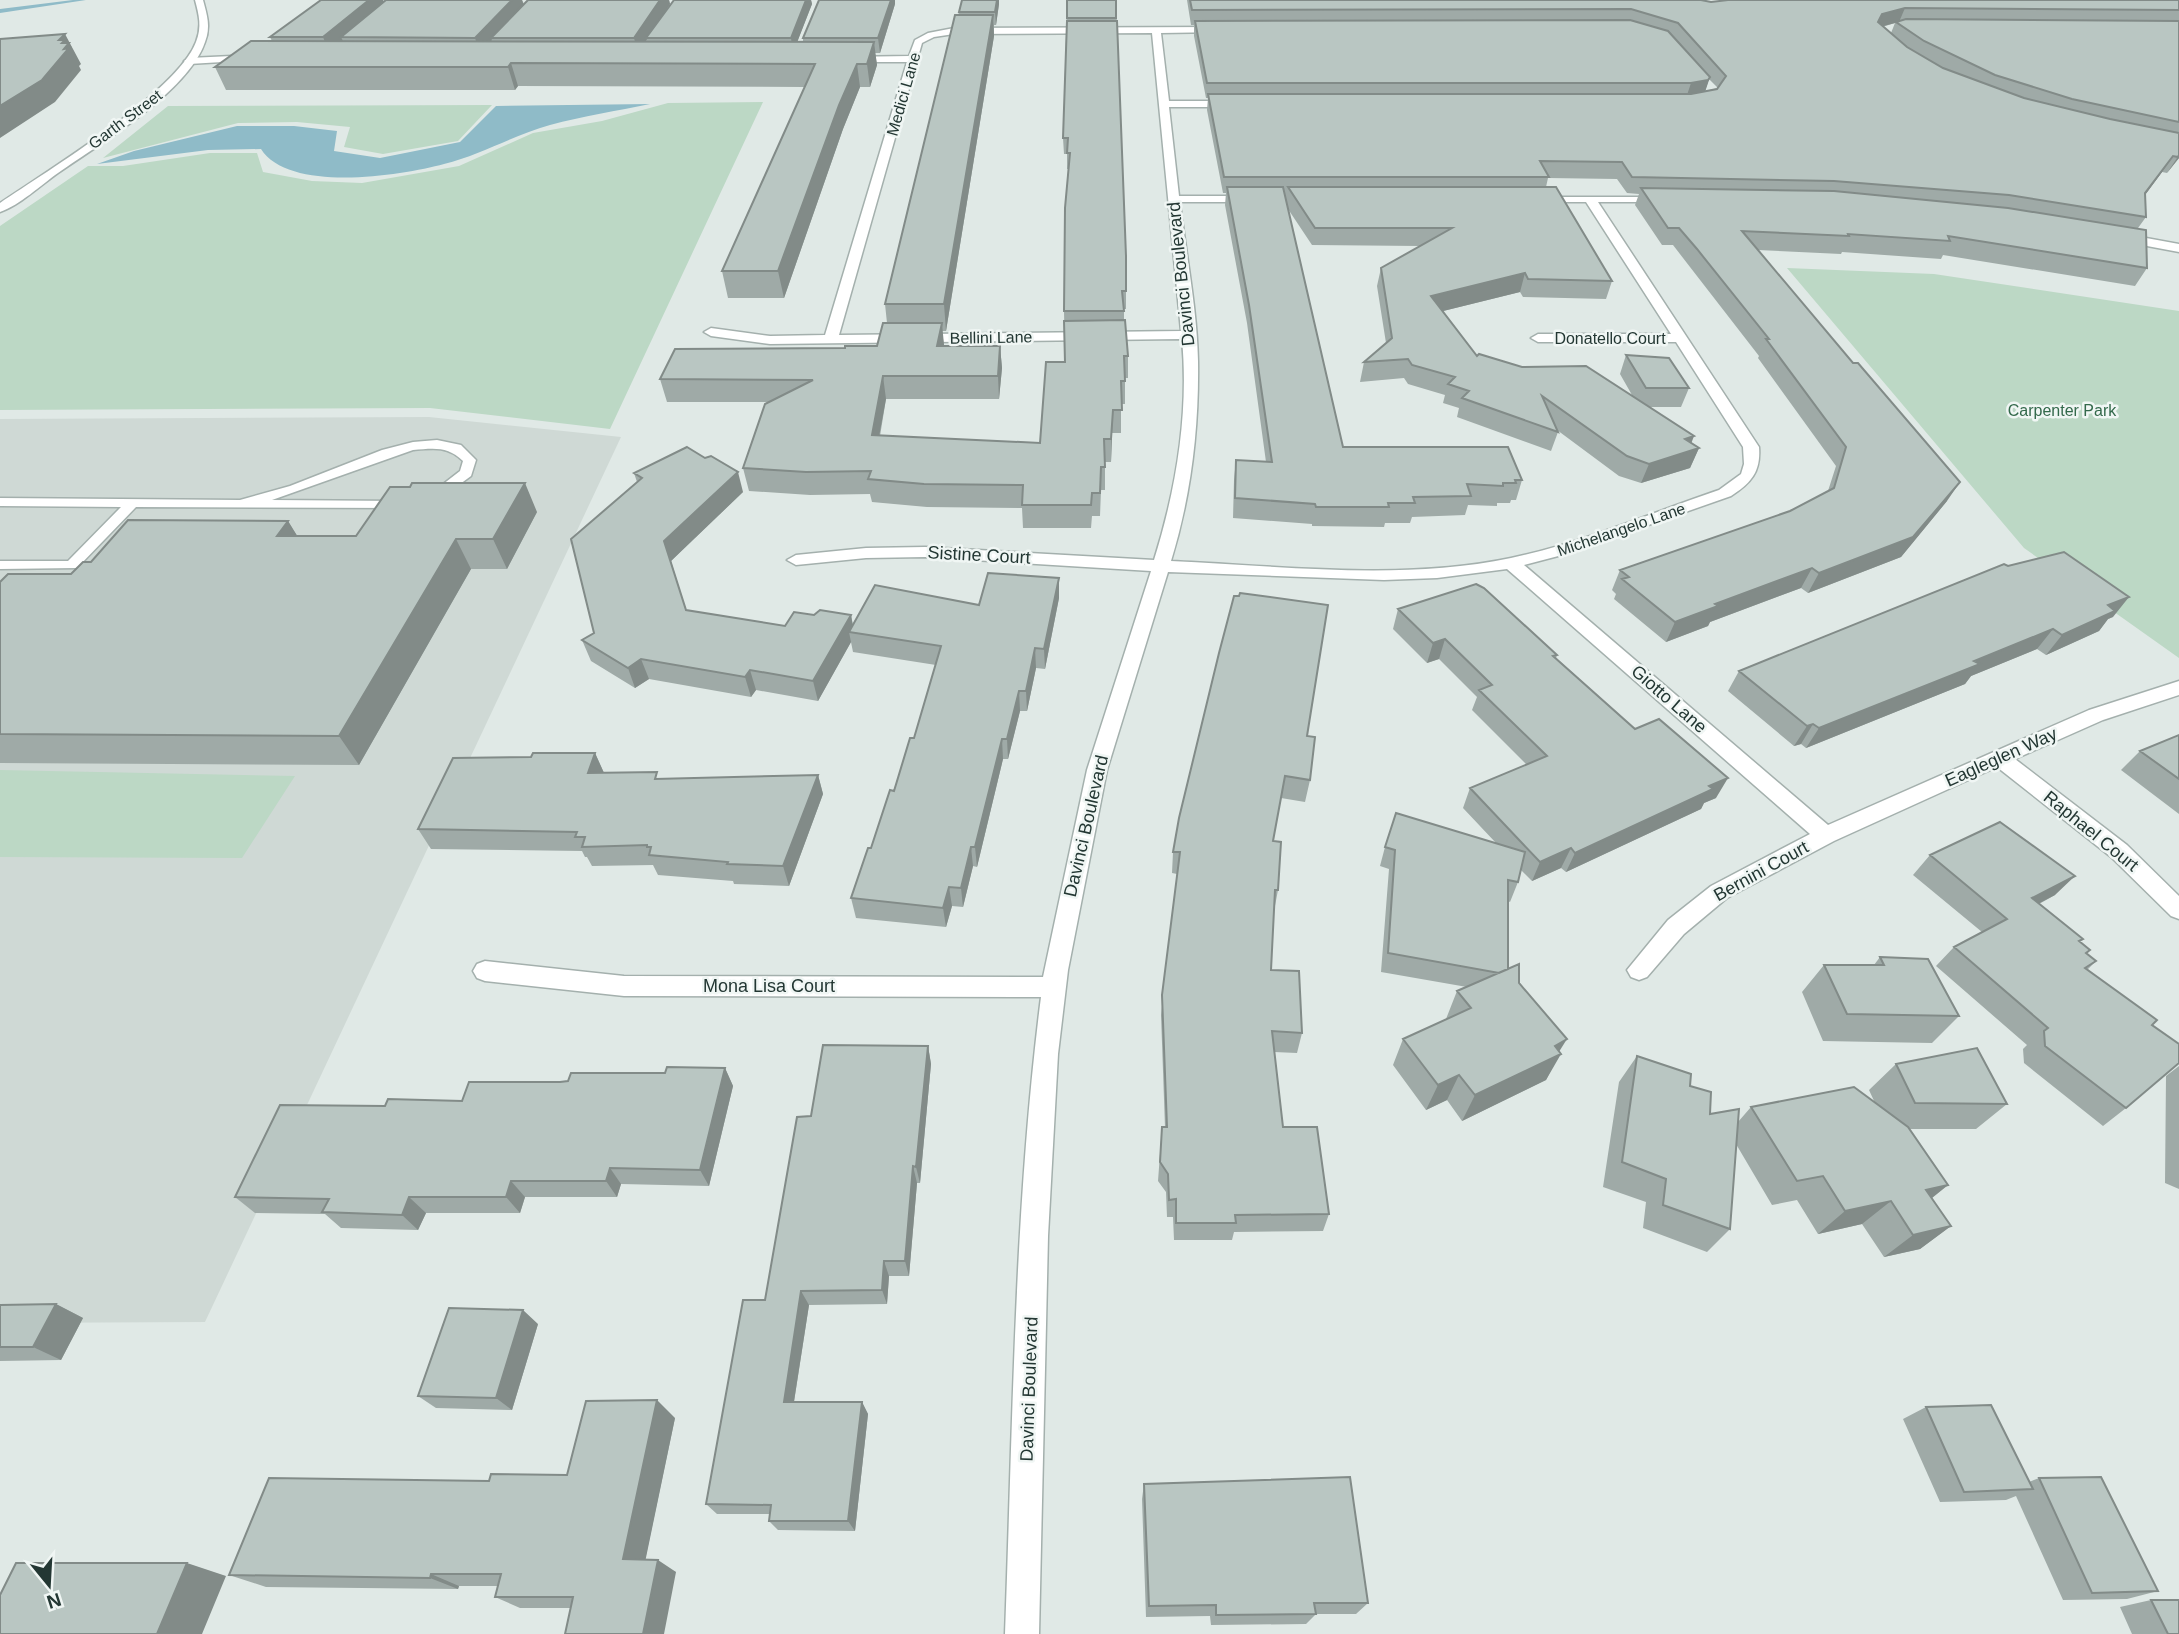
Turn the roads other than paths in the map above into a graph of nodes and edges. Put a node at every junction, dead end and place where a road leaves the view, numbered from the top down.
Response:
1 (199, 0) edge
2 (1156, 30) junction
3 (1226, 30) edge
4 (262, 58) edge
5 (835, 59) edge
6 (913, 59) junction
7 (189, 61) junction
8 (1163, 104) junction
9 (1246, 104) edge
10 (1173, 199) junction
11 (1270, 199) edge
12 (1520, 199) edge
13 (1590, 199) junction
14 (1685, 199) edge
15 (0, 208) edge
16 (2105, 235) edge
17 (2179, 248) edge
18 (711, 332) dead end
19 (1188, 335) junction
20 (1538, 338) dead end
21 (1681, 338) junction
22 (831, 339) junction
23 (0, 502) edge
24 (133, 502) junction
25 (243, 503) junction
26 (796, 559) dead end
27 (1511, 563) junction
28 (0, 565) edge
29 (1161, 566) junction
30 (2179, 688) edge
31 (1998, 757) junction
32 (1826, 835) junction
33 (2179, 910) edge
34 (1639, 970) dead end
35 (485, 971) dead end
36 (1054, 987) junction
37 (1022, 1634) edge

1 - 7 street, Garth Street
2 - 3 street, Medici Lane
2 - 6 street, Medici Lane
2 - 8 street, Davinci Boulevard
4 - 7 street
5 - 6 street
6 - 22 street, Medici Lane
7 - 15 street, Garth Street
8 - 9 street
8 - 10 street, Davinci Boulevard
10 - 11 street
10 - 19 street, Davinci Boulevard
12 - 13 street
13 - 14 street
13 - 21 street, Michelangelo Lane
16 - 17 street
18 - 22 street, Bellini Lane
19 - 22 street, Bellini Lane
19 - 29 street, Davinci Boulevard
20 - 21 street, Donatello Court
21 - 27 street, Michelangelo Lane
23 - 24 lane
24 - 25 lane
24 - 28 lane
25 - 25 lane
26 - 29 street, Sistine Court
27 - 29 street, Michelangelo Lane
27 - 32 street, Giotto Lane
29 - 36 street, Davinci Boulevard
30 - 31 street, Eagleglen Way
31 - 32 street, Eagleglen Way
31 - 33 street, Raphael Court
32 - 34 street, Bernini Court
35 - 36 street, Mona Lisa Court
36 - 37 street, Davinci Boulevard

